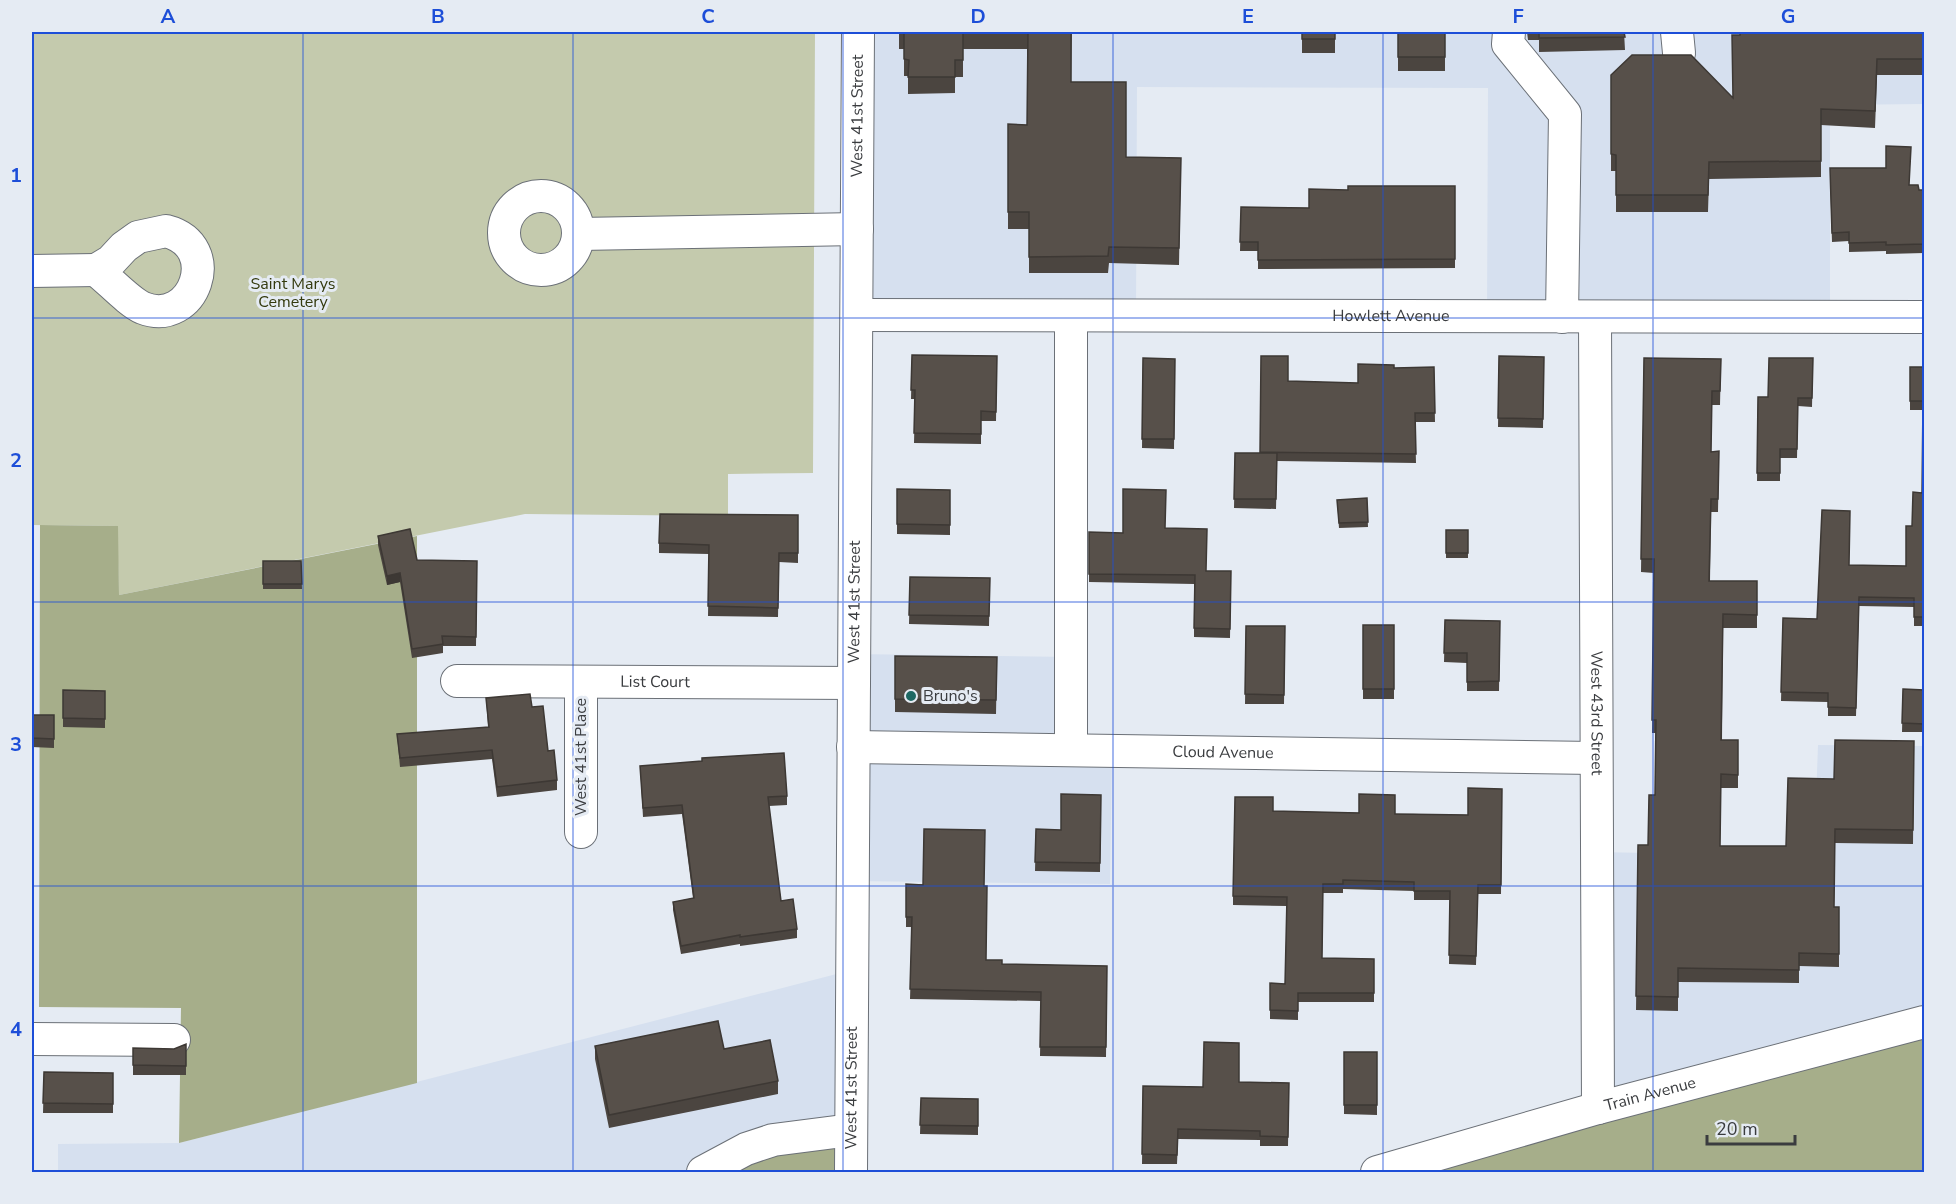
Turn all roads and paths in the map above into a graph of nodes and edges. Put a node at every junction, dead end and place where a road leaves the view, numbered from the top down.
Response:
1 (858, 32) edge
2 (1509, 32) edge
3 (857, 229) junction
4 (579, 234) dead end
5 (96, 270) dead end
6 (32, 271) edge
7 (857, 315) junction
8 (1071, 316) junction
9 (1562, 317) junction
10 (1595, 317) junction
11 (1924, 318) edge
12 (457, 681) dead end
13 (581, 682) junction
14 (854, 683) junction
15 (853, 747) junction
16 (1071, 750) junction
17 (1596, 758) junction
18 (581, 832) dead end
19 (1924, 1022) edge
20 (32, 1039) edge
21 (174, 1040) dead end
22 (1598, 1108) junction
23 (851, 1130) junction
24 (703, 1173) edge
25 (851, 1173) edge
26 (1377, 1173) edge

1 - 3 street, West 41st Street
2 - 9 street
3 - 4 street
3 - 7 street, West 41st Street
5 - 6 street
7 - 8 street, Howlett Avenue
7 - 14 street, West 41st Street
8 - 9 street, Howlett Avenue
8 - 16 street
9 - 10 street, Howlett Avenue
10 - 11 street, Howlett Avenue
10 - 17 street, West 43rd Street
12 - 13 street, List Court
13 - 14 street, List Court
13 - 18 street, West 41st Place
14 - 15 street, West 41st Street
15 - 16 street, Cloud Avenue
15 - 23 street, West 41st Street
16 - 17 street, Cloud Avenue
17 - 22 street, West 43rd Street
19 - 22 street, Train Avenue
20 - 21 street
22 - 26 street, Train Avenue
23 - 24 street
23 - 25 street, West 41st Street

